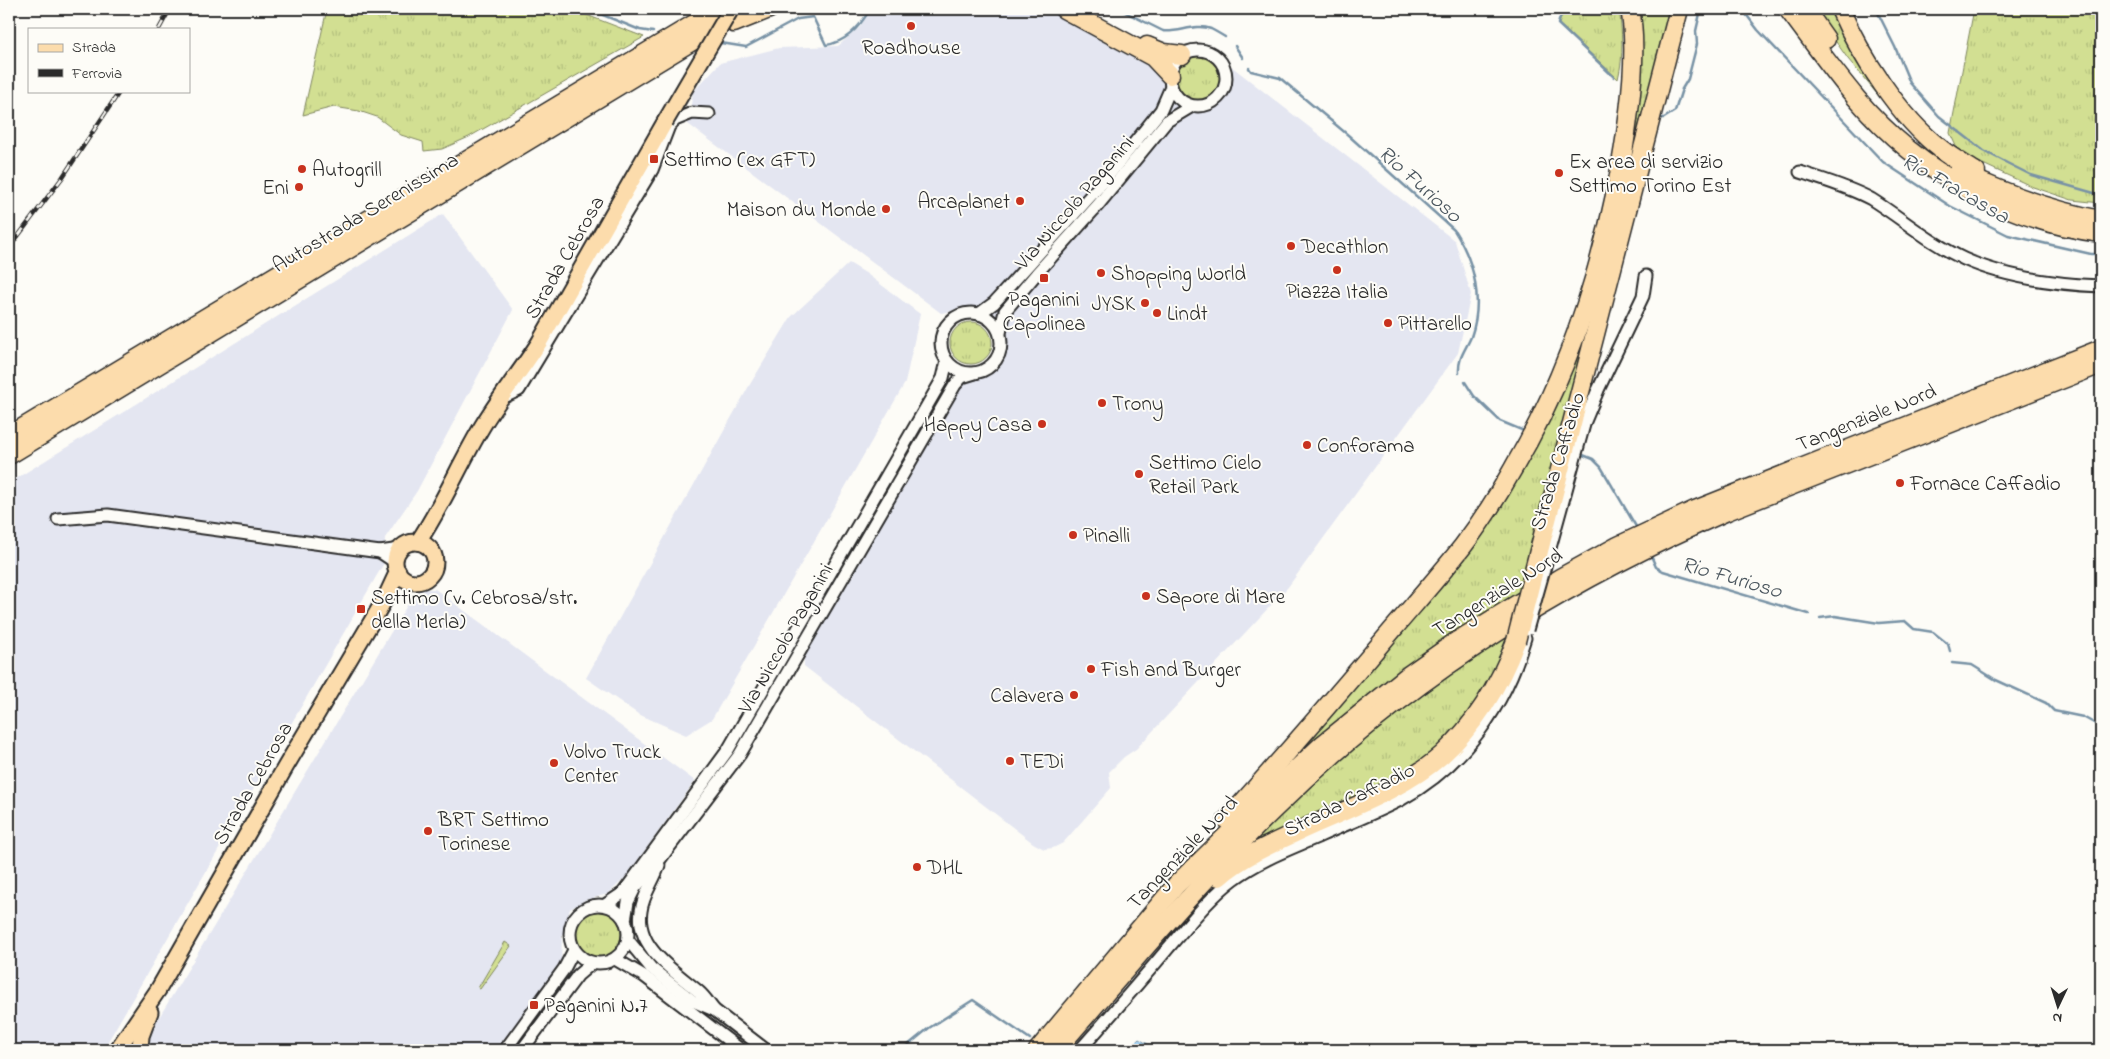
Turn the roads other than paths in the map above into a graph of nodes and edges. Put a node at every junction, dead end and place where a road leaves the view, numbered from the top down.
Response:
1 (719, 9) edge
2 (731, 9) edge
3 (745, 9) edge
4 (770, 9) edge
5 (1064, 9) edge
6 (1074, 9) edge
7 (1630, 9) edge
8 (1678, 9) edge
9 (1788, 9) edge
10 (1805, 9) edge
11 (1840, 9) edge
12 (701, 36) junction
13 (1182, 55) junction
14 (1171, 81) junction
15 (1192, 106) junction
16 (709, 114) dead end
17 (1800, 172) dead end
18 (2003, 192) junction
19 (2101, 220) edge
20 (2101, 233) edge
21 (1646, 276) dead end
22 (2101, 286) edge
23 (569, 289) junction
24 (570, 306) junction
25 (979, 314) junction
26 (1000, 333) junction
27 (2101, 349) edge
28 (947, 361) junction
29 (2101, 364) edge
30 (974, 373) junction
31 (502, 398) junction
32 (9, 436) edge
33 (9, 455) edge
34 (58, 519) dead end
35 (424, 545) junction
36 (398, 561) junction
37 (1539, 570) junction
38 (412, 581) junction
39 (384, 599) junction
40 (1521, 637) junction
41 (661, 858) junction
42 (1177, 884) junction
43 (606, 906) junction
44 (625, 921) junction
45 (1161, 930) junction
46 (628, 940) junction
47 (574, 950) junction
48 (615, 959) junction
49 (592, 963) junction
50 (158, 990) junction
51 (714, 1010) junction
52 (117, 1050) edge
53 (140, 1050) edge
54 (504, 1050) edge
55 (522, 1050) edge
56 (741, 1050) edge
57 (766, 1050) edge
58 (1038, 1050) edge
59 (1056, 1050) edge
60 (1080, 1050) edge

1 - 32 highway, Autostrada Serenissima
2 - 23 main road, Strada Cebrosa, bridge
3 - 12 highway, Autostrada Serenissima
4 - 12 highway
5 - 14 highway
6 - 13 highway
7 - 42 highway
8 - 37 highway
9 - 20 highway
10 - 18 highway
11 - 18 highway
12 - 33 highway, Autostrada Serenissima
13 - 14 street
13 - 15 street
14 - 15 street
14 - 25 street, Via Niccolò Paganini
15 - 26 street, Via Niccolò Paganini
16 - 24 street
17 - 22 street
18 - 19 highway
21 - 37 street, Strada Caffadio
23 - 24 street
23 - 31 main road, Strada Cebrosa
24 - 31 street
25 - 26 street
25 - 28 street
26 - 30 street
27 - 42 highway, Tangenziale Nord
28 - 30 street
28 - 43 street, Via Niccolò Paganini
29 - 45 highway, Tangenziale Nord
30 - 41 street, Via Niccolò Paganini
31 - 35 main road, Strada Cebrosa
34 - 36 street
35 - 36 main road
35 - 38 main road
36 - 38 main road
36 - 39 main road, Strada Cebrosa
37 - 40 highway, bridge
38 - 39 main road, Strada Cebrosa
39 - 50 main road, Strada Cebrosa
40 - 45 highway
40 - 60 street, Strada Caffadio
41 - 44 street, Via Niccolò Paganini
41 - 51 street
42 - 58 highway, Tangenziale Nord
43 - 44 street
43 - 47 street
44 - 46 street
45 - 59 highway, Tangenziale Nord
46 - 48 street
46 - 51 street
47 - 49 street
47 - 54 street
48 - 49 street
48 - 56 street
49 - 55 street
50 - 52 main road
50 - 53 main road
51 - 57 street

